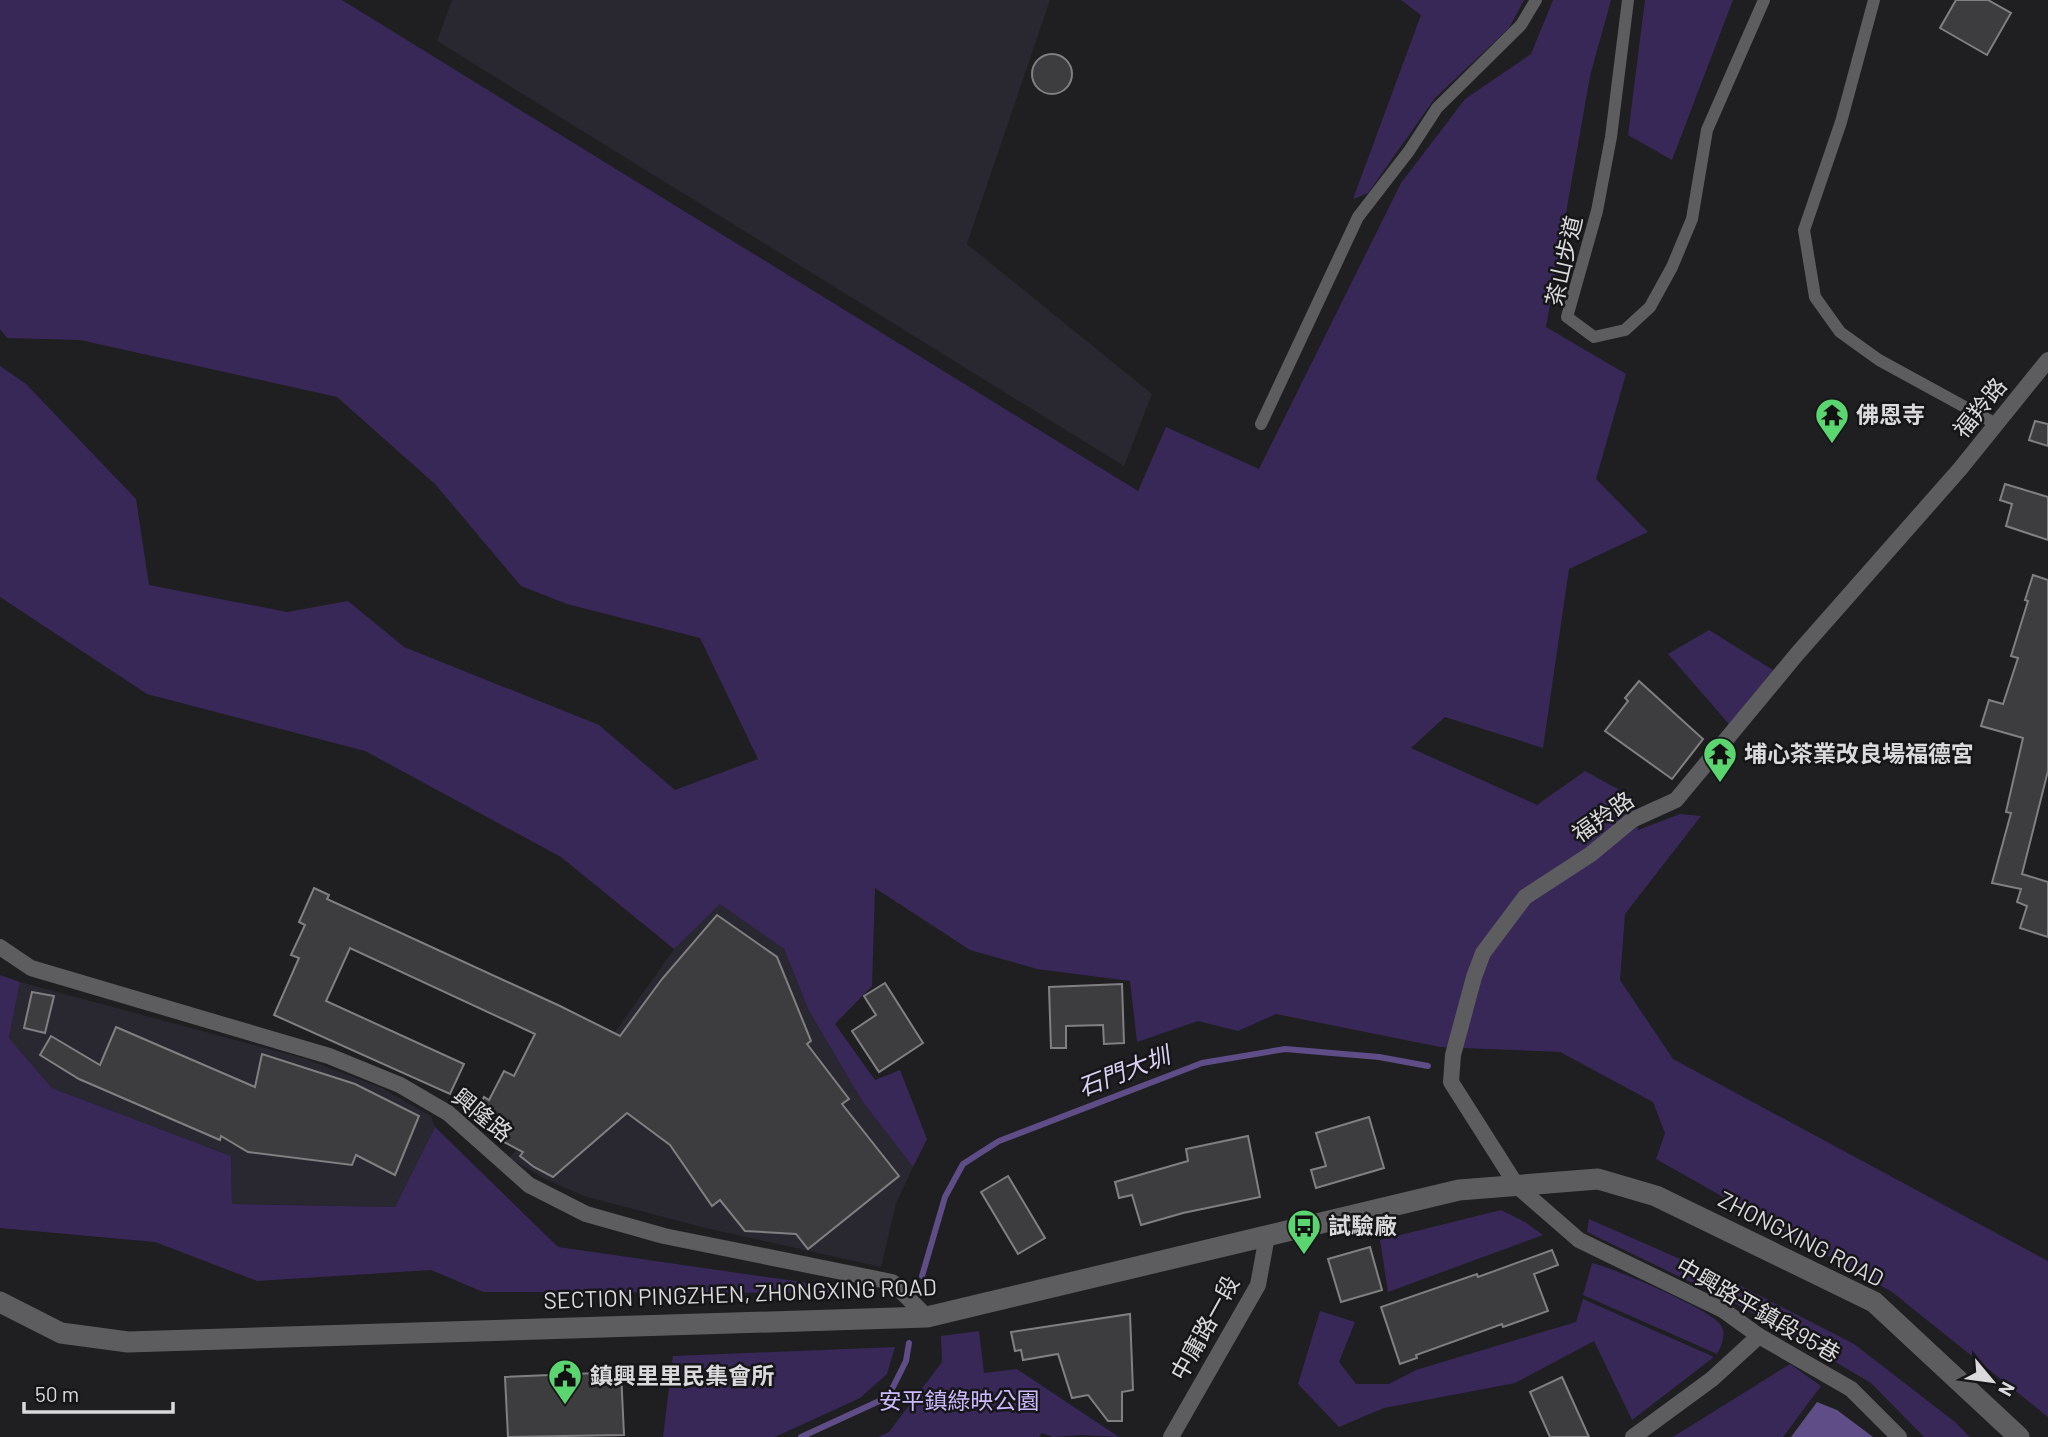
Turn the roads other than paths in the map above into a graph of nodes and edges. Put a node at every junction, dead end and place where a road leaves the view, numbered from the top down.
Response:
1 (1536, 0) edge
2 (1628, 0) edge
3 (1764, 0) edge
4 (1874, 0) edge
5 (2048, 360) edge
6 (1261, 424) dead end
7 (1996, 424) junction
8 (0, 947) edge
9 (1517, 1186) junction
10 (1267, 1236) junction
11 (0, 1302) edge
12 (927, 1317) junction
13 (1759, 1336) junction
14 (1171, 1437) edge
15 (1633, 1437) edge
16 (1899, 1437) edge
17 (2019, 1437) edge

1 - 6 street
2 - 3 street, 茶山步道
4 - 7 street
5 - 7 street, 福羚路
7 - 9 street, 福羚路
8 - 12 street, 興隆路
9 - 10 street, SECTION PINGZHEN, ZHONGXING ROAD
9 - 13 street, 中興路平鎮段95巷
9 - 17 street, ZHONGXING ROAD
10 - 12 street, SECTION PINGZHEN, ZHONGXING ROAD
10 - 14 street, 中庸路一段
11 - 12 street, SECTION PINGZHEN, ZHONGXING ROAD
13 - 15 street
13 - 16 street, 中興路平鎮段95巷

